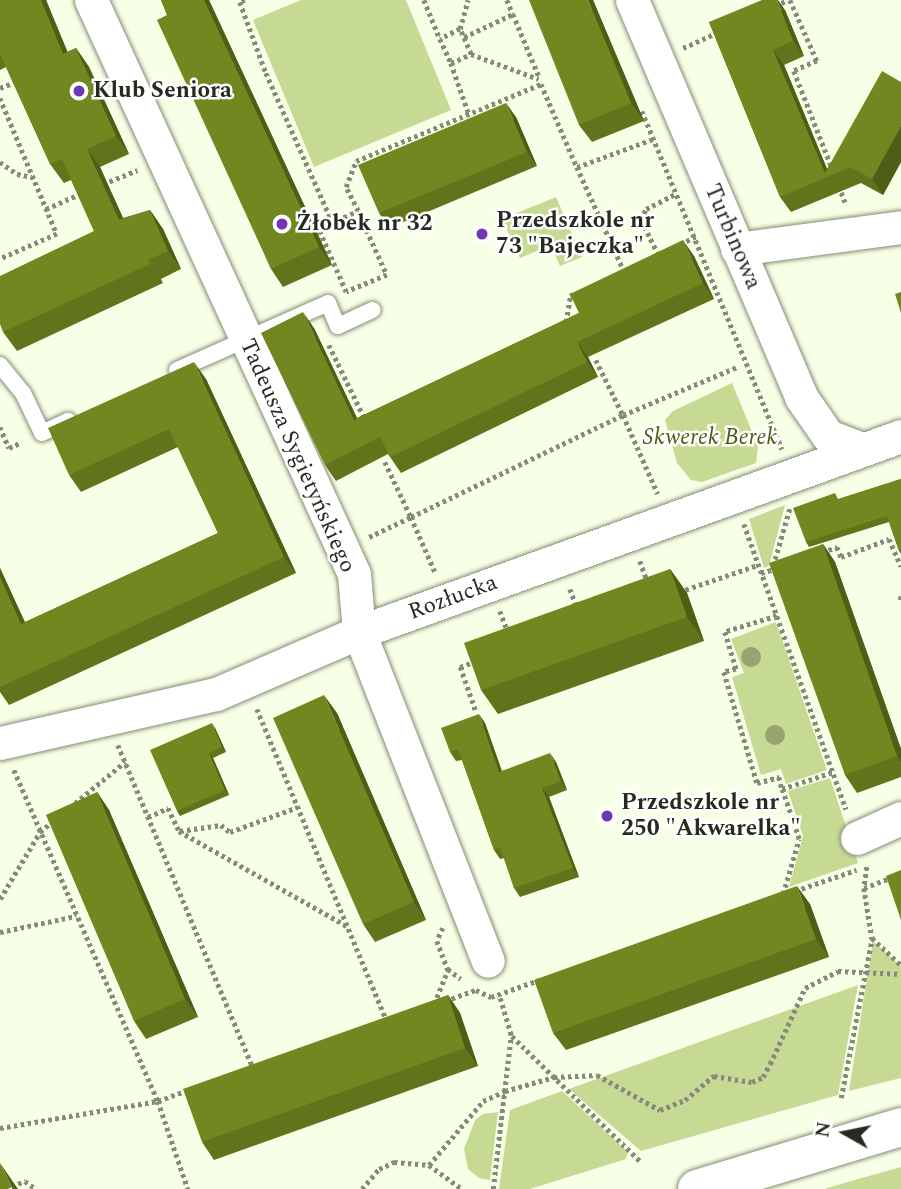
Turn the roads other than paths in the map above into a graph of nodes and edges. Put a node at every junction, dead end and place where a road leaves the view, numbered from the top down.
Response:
1 (91, 0) edge
2 (632, 0) edge
3 (901, 227) edge
4 (737, 249) junction
5 (372, 310) dead end
6 (244, 340) junction
7 (0, 365) edge
8 (166, 376) edge
9 (79, 416) edge
10 (901, 436) edge
11 (862, 449) junction
12 (359, 632) junction
13 (6, 754) edge
14 (901, 818) edge
15 (862, 852) road end
16 (488, 961) dead end
17 (901, 1127) edge
18 (697, 1189) edge

1 - 6 street, Tadeusza Sygietyńskiego
2 - 4 street, Turbinowa
3 - 4 street
4 - 11 street, Turbinowa
5 - 6 lane
6 - 8 lane
6 - 12 street, Tadeusza Sygietyńskiego
7 - 9 lane
10 - 11 street, Rozłucka
11 - 12 street, Rozłucka
12 - 13 street, Rozłucka
12 - 16 street, Tadeusza Sygietyńskiego
14 - 15 street
17 - 18 street

